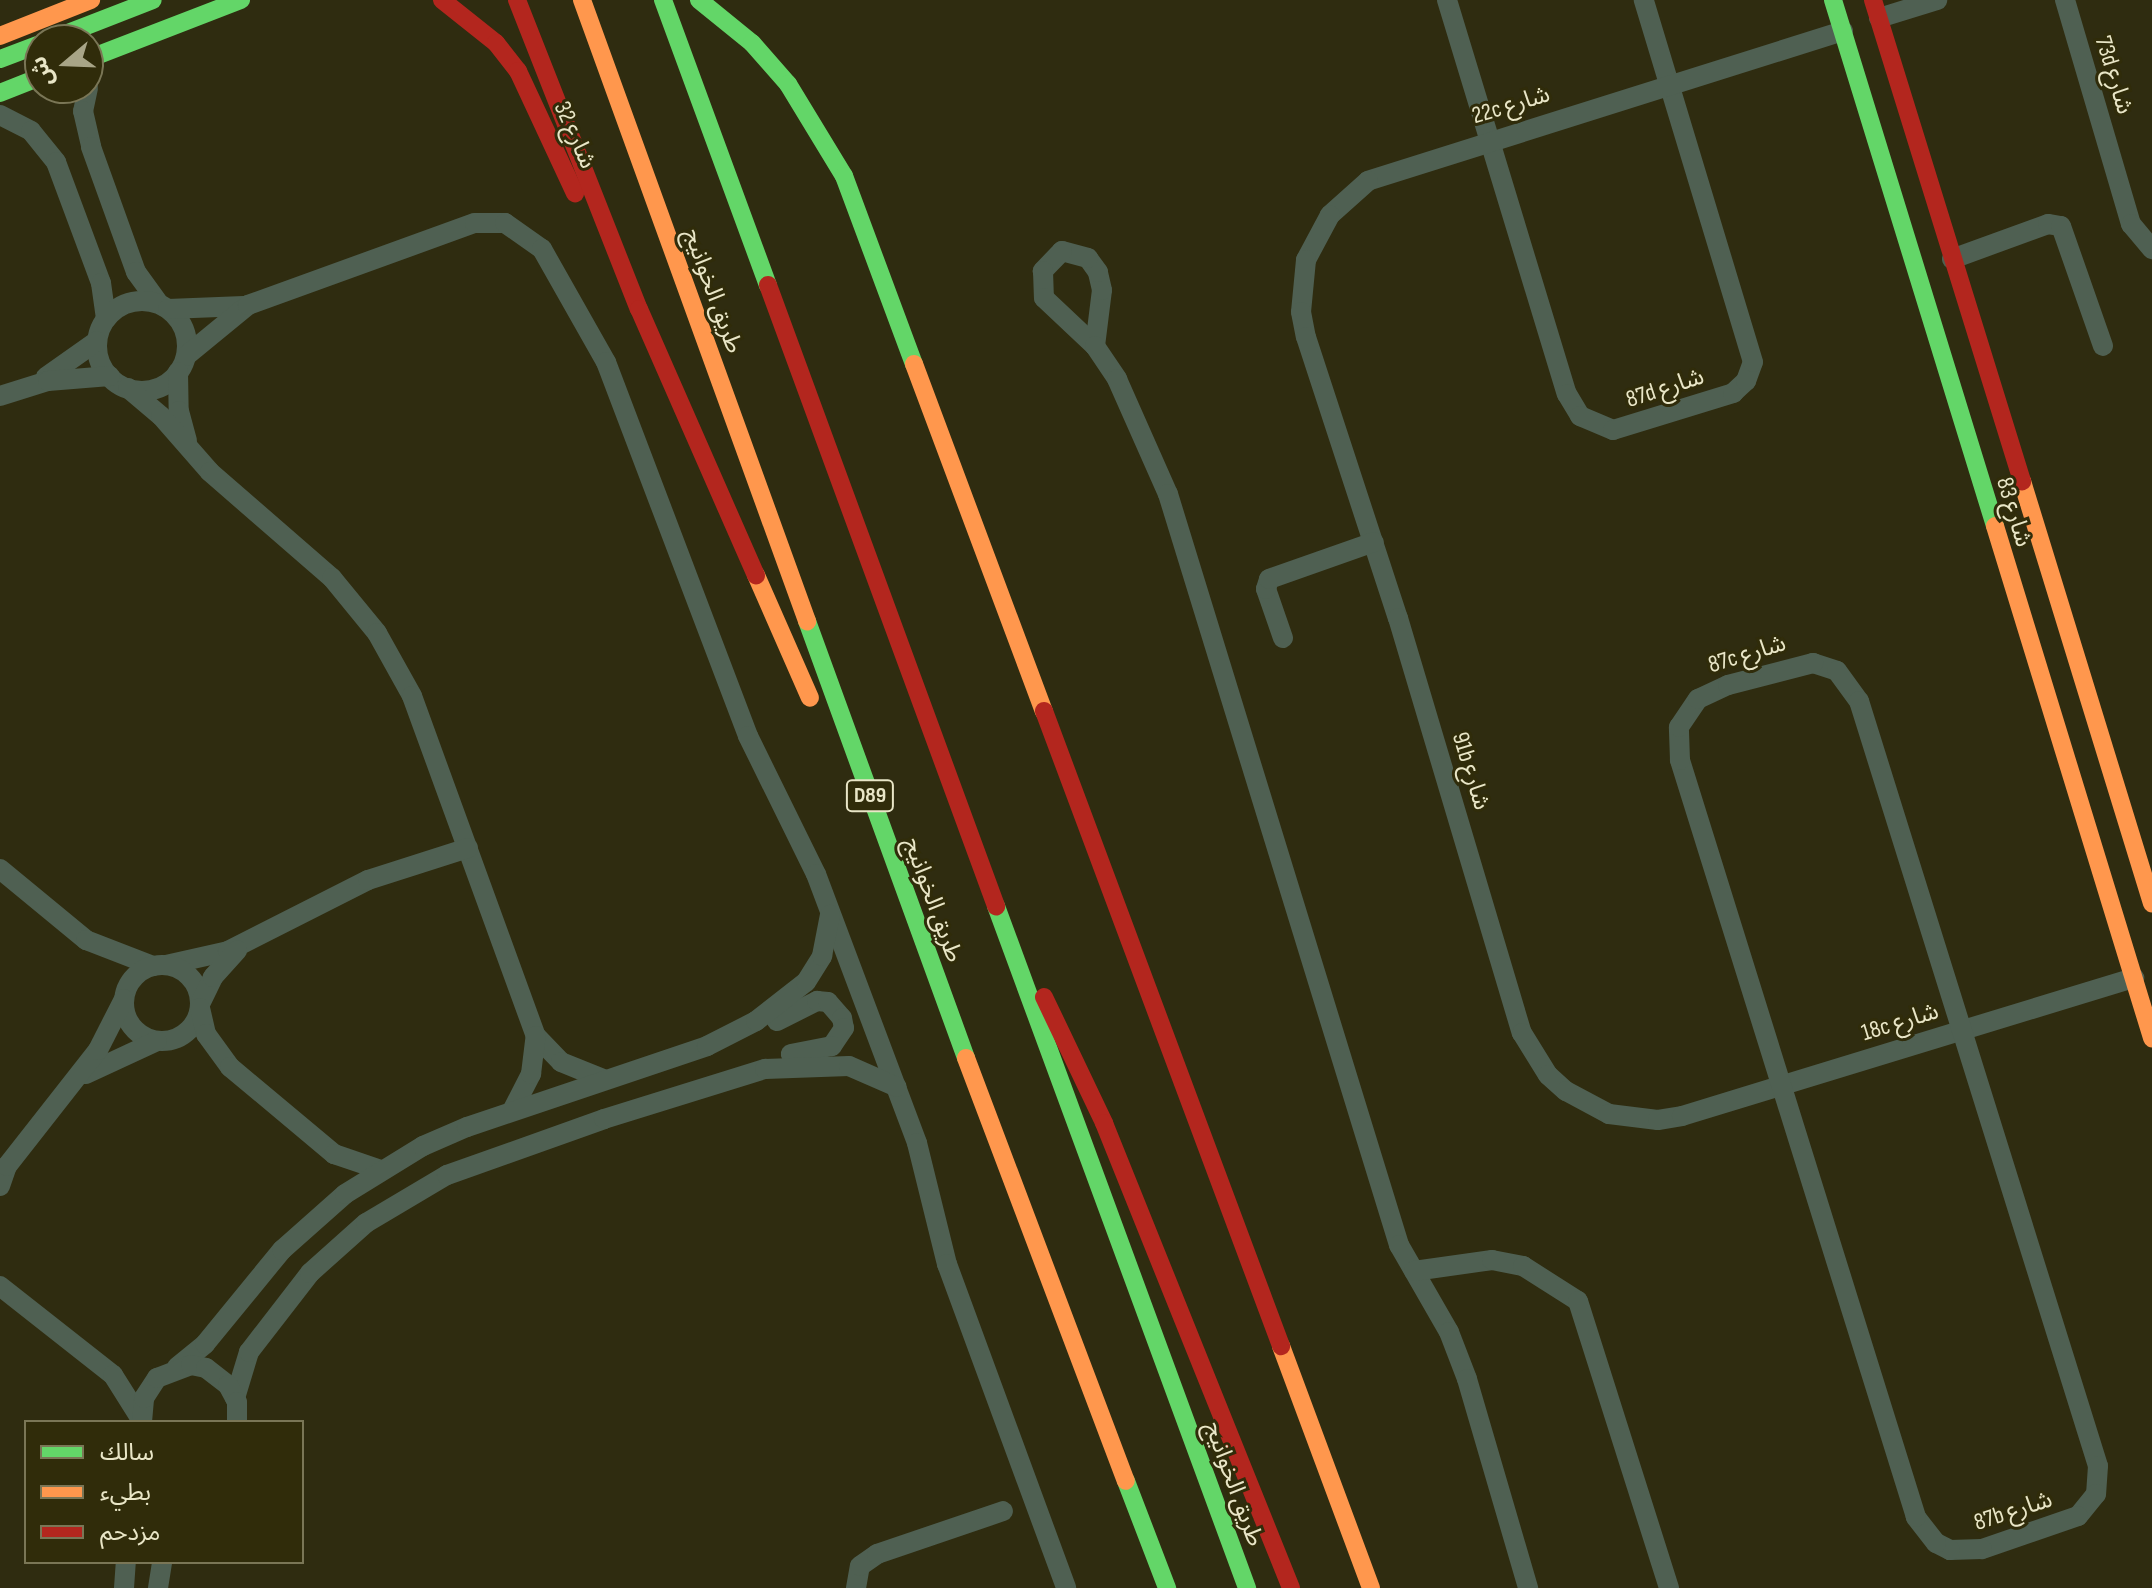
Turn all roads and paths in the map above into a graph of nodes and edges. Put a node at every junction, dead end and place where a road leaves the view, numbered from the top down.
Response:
1 (91, 0) edge
2 (153, 0) edge
3 (241, 0) edge
4 (442, 0) edge
5 (517, 0) edge
6 (582, 0) edge
7 (663, 0) edge
8 (699, 0) edge
9 (1447, 0) edge
10 (1644, 0) edge
11 (1833, 0) edge
12 (1937, 0) edge
13 (2065, 0) edge
14 (1876, 9) edge
15 (91, 24) edge
16 (1843, 31) junction
17 (0, 36) edge
18 (117, 47) junction
19 (24, 50) edge
20 (104, 52) edge
21 (0, 59) edge
22 (104, 65) edge
23 (24, 83) edge
24 (1671, 84) junction
25 (0, 93) edge
26 (85, 104) edge
27 (0, 115) edge
28 (1490, 139) junction
29 (2152, 249) edge
30 (1952, 259) junction
31 (248, 305) junction
32 (164, 306) junction
33 (639, 309) junction
34 (106, 319) junction
35 (1306, 337) joint
36 (97, 341) junction
37 (1095, 346) dead end
38 (2103, 346) dead end
39 (182, 364) junction
40 (110, 376) junction
41 (32, 385) junction
42 (128, 388) junction
43 (0, 396) edge
44 (190, 448) junction
45 (1374, 542) junction
46 (1283, 638) dead end
47 (468, 848) junction
48 (0, 869) edge
49 (2152, 903) edge
50 (830, 911) junction
51 (243, 945) junction
52 (1017, 956) junction
53 (160, 965) junction
54 (2134, 978) junction
55 (937, 982) junction
56 (2152, 990) edge
57 (124, 999) junction
58 (200, 1006) junction
59 (1962, 1030) junction
60 (536, 1036) junction
61 (2152, 1038) edge
62 (157, 1041) junction
63 (719, 1041) junction
64 (731, 1077) junction
65 (603, 1079) junction
66 (75, 1080) junction
67 (1784, 1085) junction
68 (897, 1087) junction
69 (512, 1111) junction
70 (1682, 1116) joint
71 (4, 1169) edge
72 (381, 1170) junction
73 (0, 1186) edge
74 (1414, 1271) junction
75 (0, 1286) edge
76 (177, 1367) junction
77 (235, 1398) junction
78 (141, 1420) edge
79 (142, 1420) edge
80 (237, 1420) edge
81 (1003, 1511) dead end
82 (126, 1564) edge
83 (162, 1564) edge
84 (124, 1588) edge
85 (158, 1588) edge
86 (856, 1588) edge
87 (1066, 1588) edge
88 (1167, 1588) edge
89 (1247, 1588) edge
90 (1291, 1588) edge
91 (1371, 1588) edge
92 (1528, 1588) edge
93 (1669, 1588) edge

1 - 17 main road
2 - 15 main road
3 - 18 main road
4 - 33 main road, شارع 32
5 - 33 main road
6 - 55 main road, طريق الخوانيج / D89
7 - 52 main road, طريق الخوانيج
8 - 91 main road
9 - 28 street, 87d شارع
10 - 24 street, 87d شارع
11 - 16 main road, شارع 83
12 - 14 street
13 - 29 street, 73d شارع
14 - 30 main road, شارع 83
16 - 24 street, 22c شارع
16 - 54 main road, شارع 83
18 - 20 main road
18 - 22 street
19 - 21 main road
23 - 25 main road
24 - 28 street, 22c شارع
24 - 28 street, 87d شارع
26 - 32 street
27 - 34 street
28 - 35 street, 22c شارع
30 - 38 street
30 - 49 main road, شارع 83
31 - 32 street
31 - 39 street
31 - 50 street
32 - 34 street
32 - 39 street
33 - 55 main road
34 - 36 street
35 - 45 street, 91b شارع
36 - 40 street
36 - 41 street
37 - 74 street
39 - 42 street
39 - 44 street
40 - 41 street
40 - 42 street
41 - 43 street
42 - 44 street
44 - 47 street
45 - 46 street
45 - 70 street, 91b شارع
47 - 51 street
47 - 60 street
48 - 53 street
50 - 63 street
50 - 68 street
51 - 53 street
51 - 58 street
52 - 89 main road, طريق الخوانيج
52 - 90 main road
53 - 57 street
53 - 58 street
54 - 56 main road
54 - 59 street, 18c شارع
54 - 61 main road, شارع 83
55 - 88 main road, طريق الخوانيج / D89
57 - 62 street
57 - 66 street
58 - 62 street
58 - 72 street
59 - 67 street, 18c شارع
59 - 67 street, 87c شارع
59 - 67 street, 87b شارع
60 - 65 street
60 - 69 street
62 - 66 street
63 - 64 street
63 - 65 street
64 - 68 street
64 - 77 street
65 - 69 street
66 - 71 street
67 - 70 street, 18c شارع
68 - 87 street
69 - 72 street
71 - 73 street
72 - 76 street
74 - 92 street
74 - 93 street
75 - 78 street
76 - 77 street
76 - 79 street
77 - 80 street
81 - 86 street
82 - 84 street
83 - 85 street

